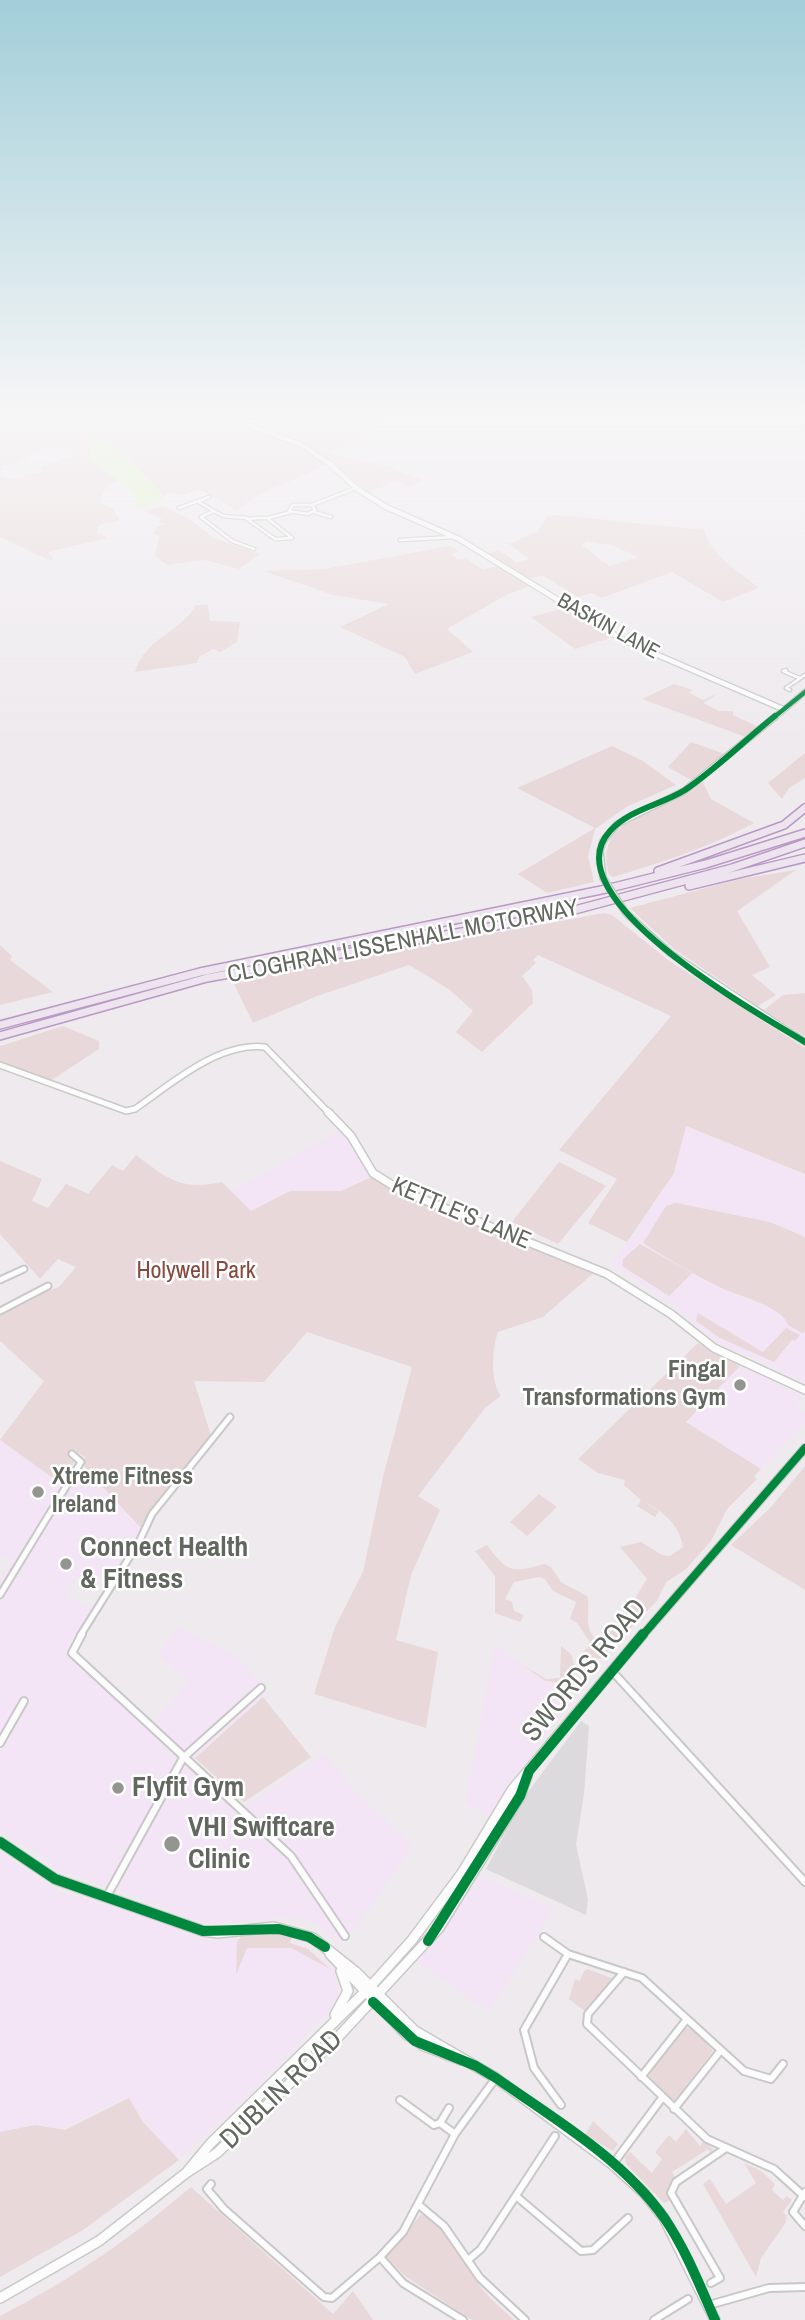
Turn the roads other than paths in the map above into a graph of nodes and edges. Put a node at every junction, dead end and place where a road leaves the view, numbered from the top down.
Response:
1 (210, 523) edge
2 (253, 523) edge
3 (275, 523) edge
4 (422, 523) edge
5 (455, 537) junction
6 (400, 540) dead end
7 (246, 541) dead end
8 (239, 543) junction
9 (254, 549) dead end
10 (786, 670) dead end
11 (805, 675) edge
12 (800, 678) junction
13 (790, 690) dead end
14 (805, 692) edge
15 (783, 709) junction
16 (805, 808) edge
17 (805, 833) edge
18 (805, 844) edge
19 (805, 858) edge
20 (575, 897) junction
21 (556, 915) junction
22 (0, 1024) edge
23 (0, 1036) edge
24 (805, 1042) edge
25 (0, 1065) edge
26 (24, 1269) dead end
27 (0, 1280) edge
28 (48, 1286) dead end
29 (0, 1311) edge
30 (805, 1390) edge
31 (230, 1417) dead end
32 (805, 1448) edge
33 (72, 1454) dead end
34 (0, 1595) edge
35 (611, 1671) junction
36 (261, 1688) dead end
37 (24, 1701) dead end
38 (0, 1743) edge
39 (183, 1758) junction
40 (529, 1770) junction
41 (0, 1842) edge
42 (805, 1882) edge
43 (107, 1897) junction
44 (345, 1936) dead end
45 (544, 1937) dead end
46 (325, 1947) junction
47 (568, 1954) junction
48 (337, 1964) junction
49 (624, 1972) junction
50 (367, 1989) junction
51 (376, 1999) junction
52 (687, 2019) junction
53 (329, 2026) junction
54 (721, 2050) junction
55 (783, 2064) dead end
56 (641, 2077) junction
57 (496, 2078) junction
58 (662, 2098) junction
59 (400, 2100) dead end
60 (561, 2105) dead end
61 (449, 2108) dead end
62 (674, 2109) junction
63 (440, 2123) junction
64 (455, 2134) junction
65 (555, 2136) dead end
66 (726, 2148) junction
67 (612, 2164) junction
68 (186, 2173) junction
69 (211, 2184) dead end
70 (804, 2194) edge
71 (516, 2196) junction
72 (419, 2205) junction
73 (628, 2218) dead end
74 (805, 2226) edge
75 (380, 2257) junction
76 (468, 2260) junction
77 (711, 2283) dead end
78 (805, 2287) edge
79 (0, 2298) edge
80 (688, 2300) dead end
81 (709, 2305) junction
82 (463, 2320) edge
83 (525, 2320) edge
84 (654, 2320) edge
85 (715, 2320) edge

1 - 8 street
2 - 3 street
4 - 5 street, BASKIN LANE
5 - 6 street
5 - 15 street, BASKIN LANE
7 - 8 street
8 - 9 street
10 - 12 street
11 - 12 street
12 - 13 street
14 - 15 street
15 - 24 street, bridge
16 - 20 highway
17 - 20 highway, CLOGHRAN LISSENHALL MOTORWAY
18 - 21 highway, CLOGHRAN LISSENHALL MOTORWAY
19 - 21 highway
20 - 22 highway, CLOGHRAN LISSENHALL MOTORWAY
21 - 23 highway, CLOGHRAN LISSENHALL MOTORWAY
25 - 30 street, KETTLE'S LANE
26 - 27 street
28 - 29 street
31 - 39 street
32 - 35 street, SWORDS ROAD
33 - 34 street
35 - 40 street, SWORDS ROAD
35 - 42 street
36 - 39 street
37 - 38 street
39 - 43 street
39 - 44 street
40 - 50 street, SWORDS ROAD
40 - 51 street, SWORDS ROAD
41 - 43 street
43 - 46 street
45 - 47 street
46 - 48 street
46 - 50 street
47 - 49 street
47 - 60 street
48 - 50 street
48 - 53 street
49 - 52 street
49 - 56 street
50 - 51 street
50 - 53 street, DUBLIN ROAD
51 - 57 street
51 - 68 street, DUBLIN ROAD
52 - 54 street
52 - 56 street
53 - 68 street, DUBLIN ROAD
54 - 55 street
54 - 62 street
56 - 58 street
57 - 64 street
57 - 67 street
58 - 62 street
58 - 67 street
59 - 63 street
61 - 63 street
62 - 66 street
63 - 64 street
64 - 72 street
65 - 71 street
66 - 70 street
66 - 77 street
67 - 81 street
68 - 79 street, DUBLIN ROAD
69 - 75 street
70 - 74 street
71 - 73 street
71 - 76 street
72 - 75 street
72 - 76 street
75 - 82 street
76 - 83 street
78 - 81 street
80 - 84 street
81 - 85 street

